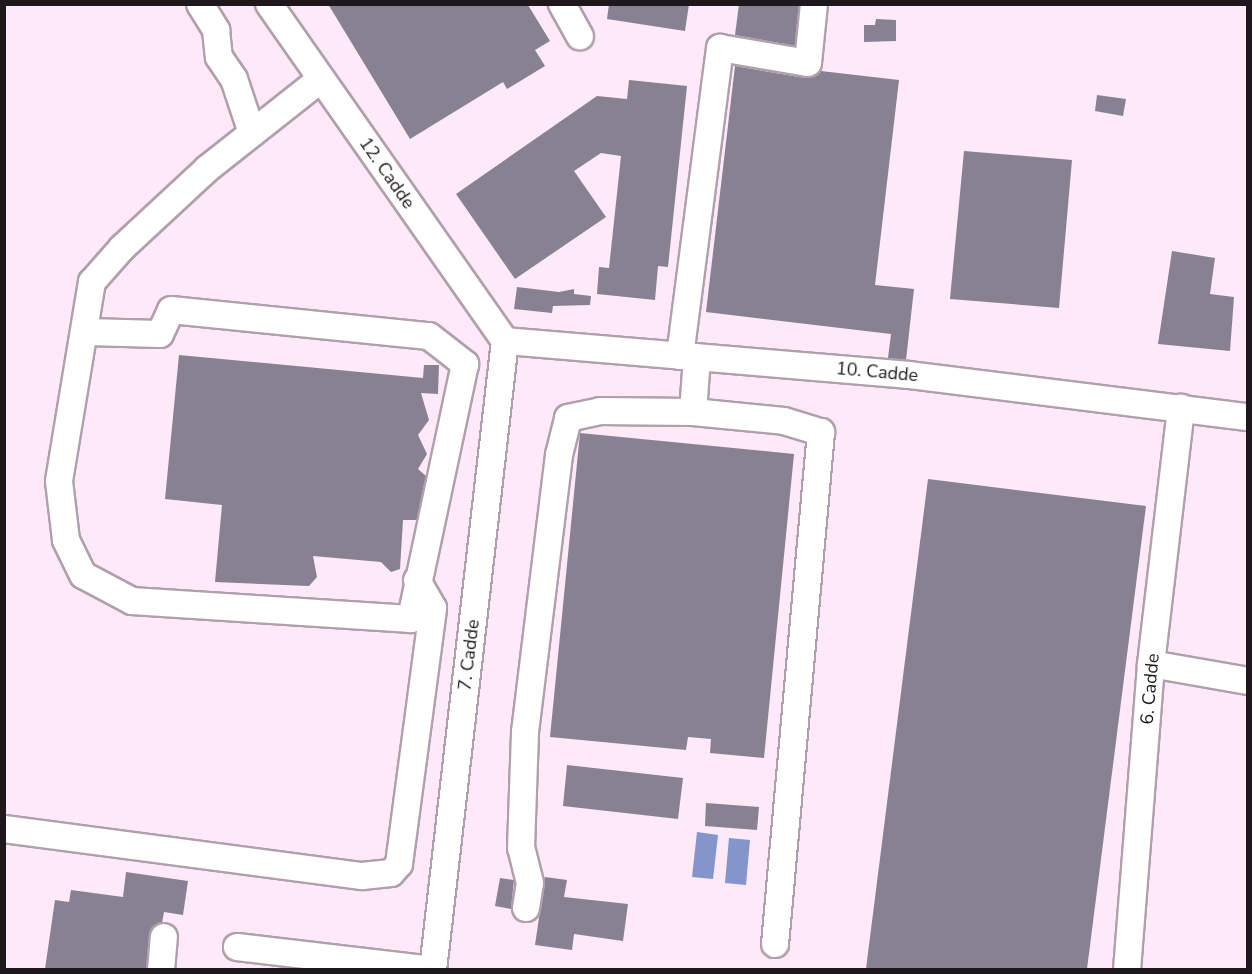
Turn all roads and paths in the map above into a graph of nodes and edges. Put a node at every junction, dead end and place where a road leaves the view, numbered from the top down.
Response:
1 (200, 4) edge
2 (269, 4) edge
3 (562, 4) edge
4 (814, 4) edge
5 (580, 36) dead end
6 (321, 79) junction
7 (252, 133) junction
8 (87, 332) junction
9 (505, 341) junction
10 (688, 356) junction
11 (1181, 408) junction
12 (693, 412) junction
13 (1248, 417) edge
14 (417, 580) junction
15 (1151, 664) junction
16 (1248, 681) edge
17 (4, 829) edge
18 (526, 908) dead end
19 (164, 937) dead end
20 (775, 944) dead end
21 (237, 947) dead end
22 (161, 969) edge
23 (433, 969) edge
24 (1127, 969) edge

1 - 7 lane
2 - 6 lane, 12. Cadde
3 - 5 lane
4 - 10 lane
6 - 7 lane
6 - 9 lane, 12. Cadde
7 - 8 lane
8 - 14 lane
8 - 14 lane
9 - 10 lane, 10. Cadde
9 - 23 lane, 7. Cadde
10 - 11 lane, 10. Cadde
10 - 12 lane
11 - 13 lane, 10. Cadde
11 - 15 lane, 6. Cadde
12 - 18 lane
12 - 20 lane
14 - 17 lane
15 - 16 lane
15 - 24 lane, 6. Cadde
19 - 22 lane
21 - 23 lane

